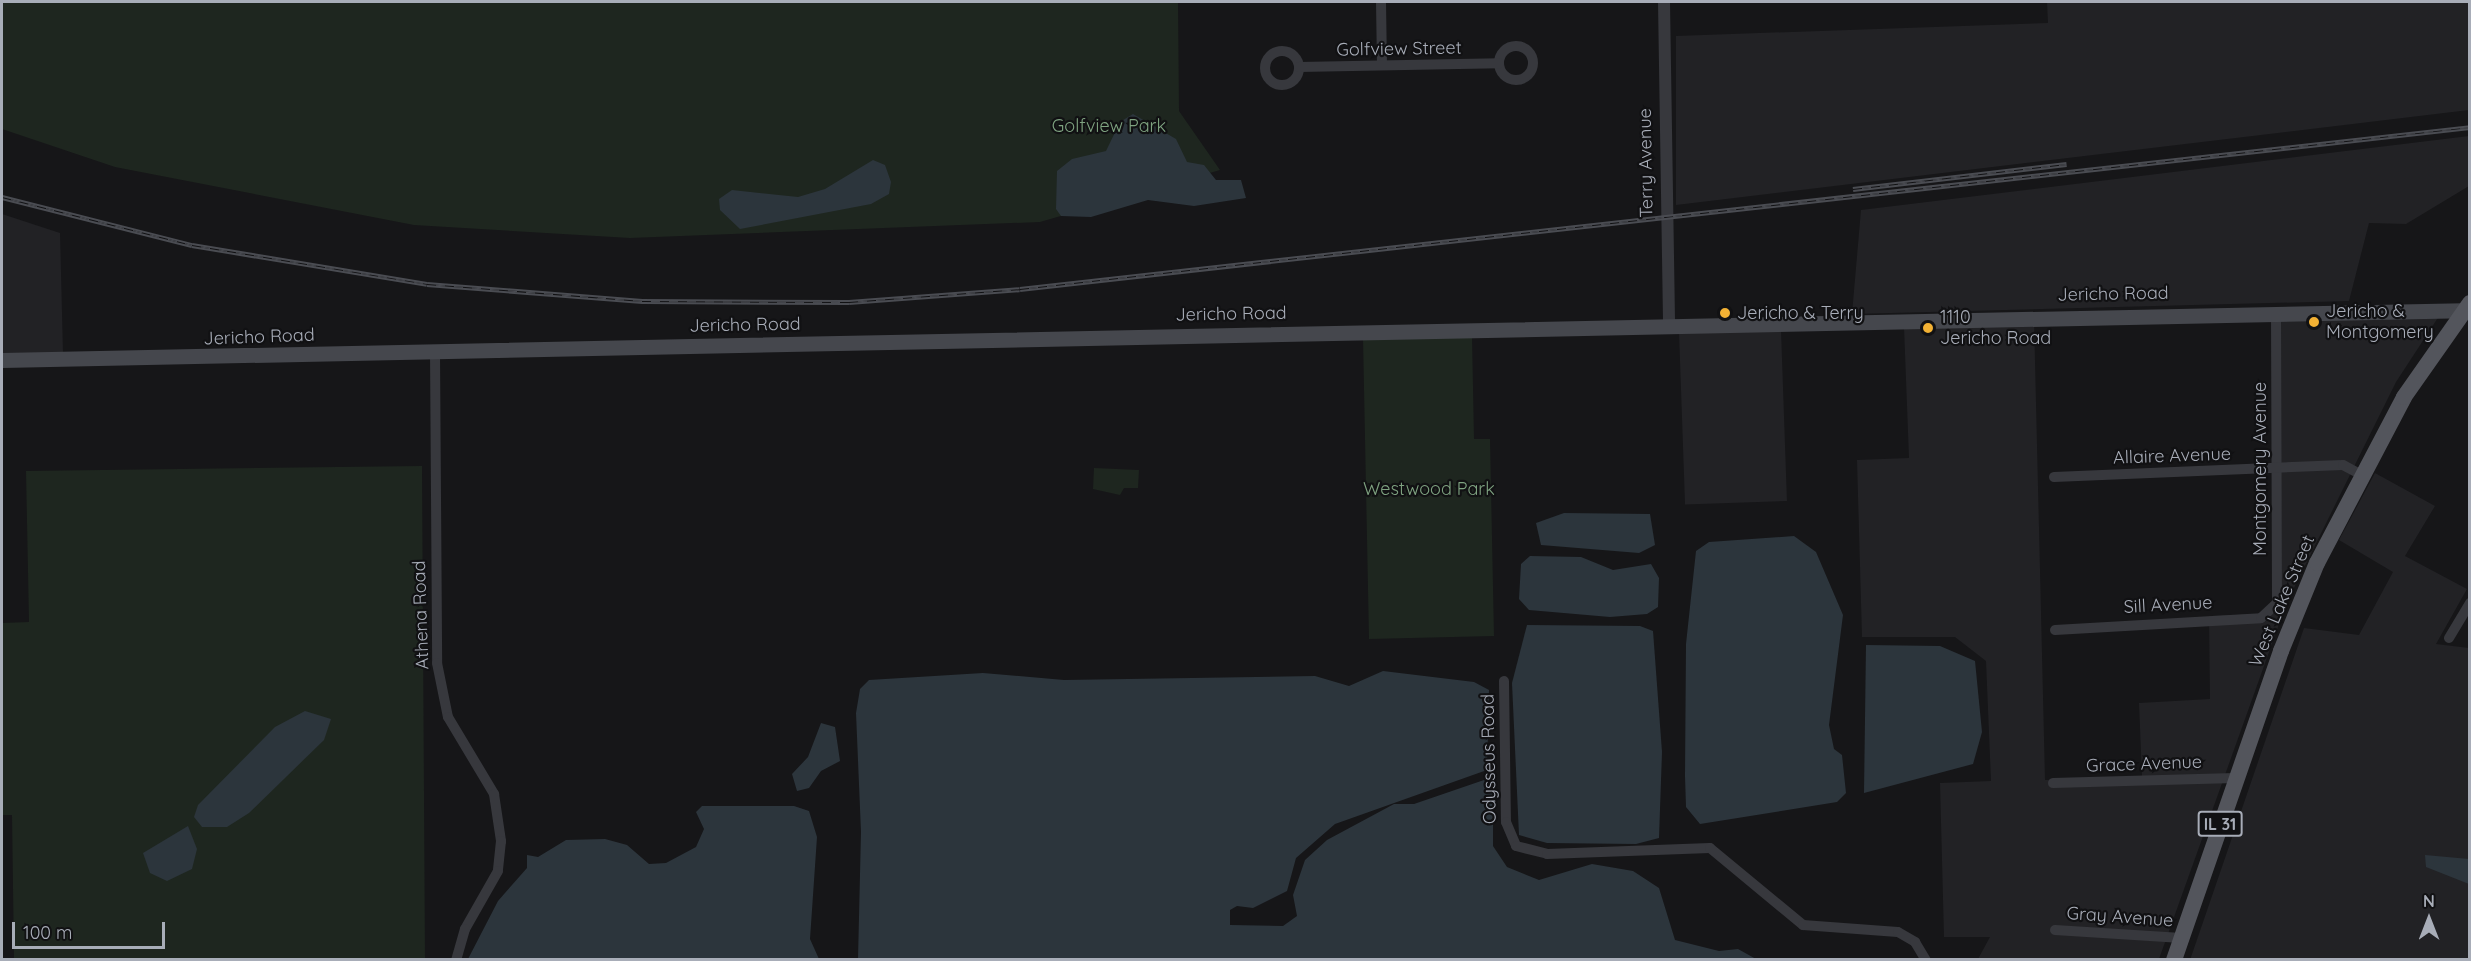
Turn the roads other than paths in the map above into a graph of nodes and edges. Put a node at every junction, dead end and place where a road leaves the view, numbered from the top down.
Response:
1 (1381, 2) edge
2 (1664, 2) edge
3 (1498, 63) dead end
4 (1382, 65) junction
5 (1299, 67) dead end
6 (2467, 309) edge
7 (2276, 313) junction
8 (1669, 324) junction
9 (435, 351) junction
10 (2, 360) edge
11 (2276, 468) junction
12 (2362, 474) junction
13 (2054, 477) dead end
14 (2277, 603) junction
15 (2469, 603) edge
16 (2296, 614) junction
17 (2055, 630) dead end
18 (2449, 638) dead end
19 (1504, 681) dead end
20 (2235, 778) junction
21 (2053, 783) dead end
22 (2055, 930) dead end
23 (2182, 938) junction
24 (456, 960) edge
25 (1926, 960) edge
26 (2174, 960) edge

1 - 4 street
2 - 8 street, Terry Avenue
3 - 4 street, Golfview Street
4 - 5 street, Golfview Street
6 - 7 main road, Jericho Road
6 - 12 main road, West Lake Street / IL 31
7 - 8 main road, Jericho Road
7 - 11 street, Montgomery Avenue
8 - 9 main road, Jericho Road
9 - 10 main road, Jericho Road
9 - 24 street, Athena Road
11 - 12 street, Allaire Avenue
11 - 13 street, Allaire Avenue
11 - 14 street, Montgomery Avenue
12 - 16 main road, West Lake Street / IL 31
14 - 16 street
14 - 17 street, Sill Avenue
15 - 18 street
16 - 20 main road, West Lake Street / IL 31
19 - 25 street, Odysseus Road
20 - 21 street, Grace Avenue
20 - 23 main road, West Lake Street / IL 31
22 - 23 street, Gray Avenue
23 - 26 main road, IL 31

